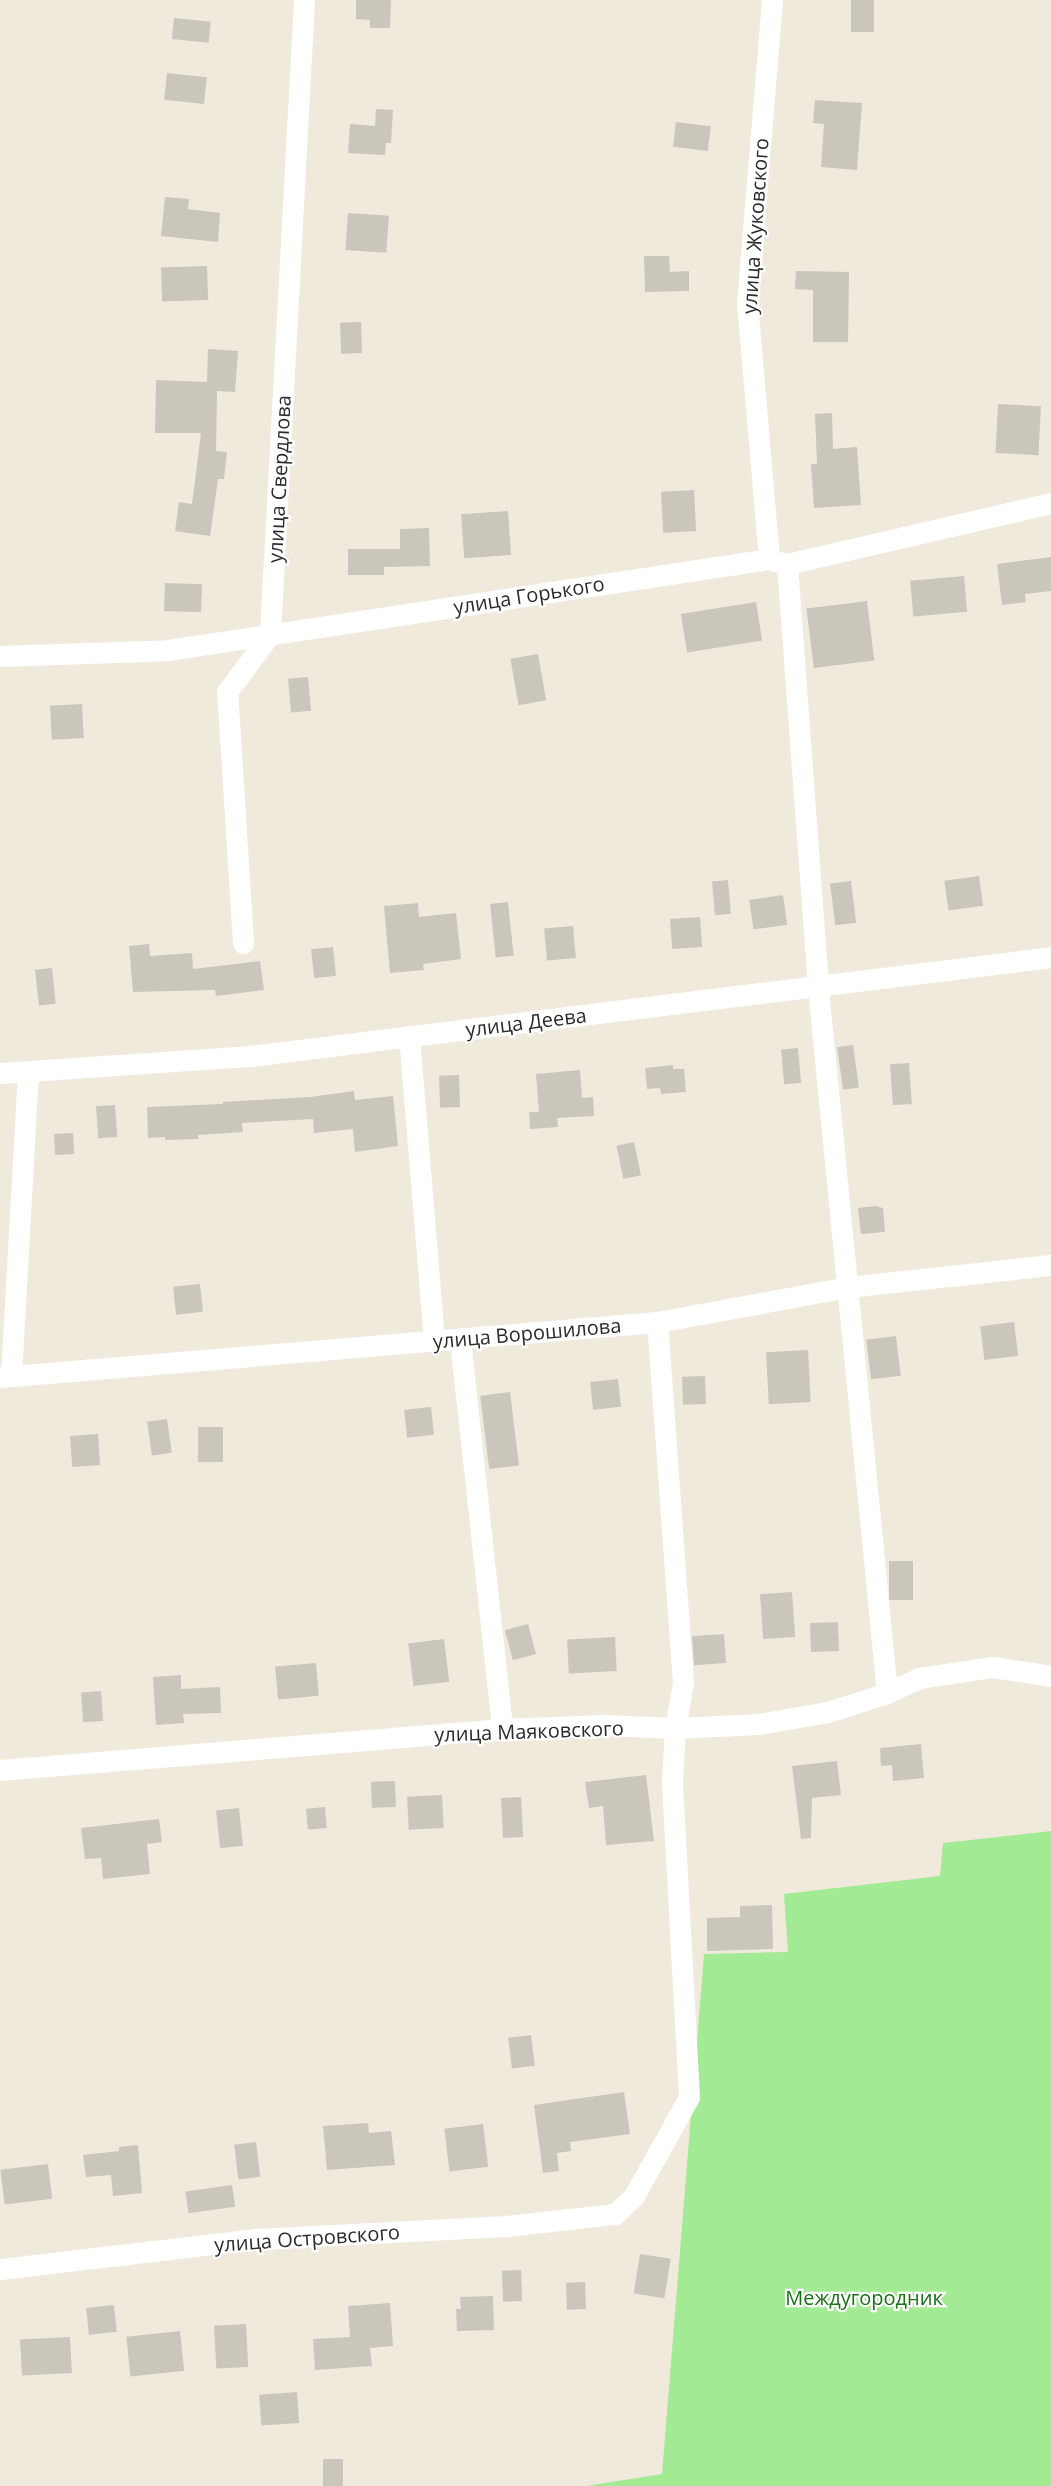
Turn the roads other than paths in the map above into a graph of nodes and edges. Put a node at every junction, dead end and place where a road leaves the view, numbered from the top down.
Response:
1 (304, 0) edge
2 (772, 0) edge
3 (1051, 503) edge
4 (778, 562) junction
5 (270, 634) junction
6 (0, 656) edge
7 (243, 943) dead end
8 (1051, 957) edge
9 (818, 987) junction
10 (409, 1036) junction
11 (28, 1072) junction
12 (0, 1073) edge
13 (1051, 1265) edge
14 (848, 1287) junction
15 (657, 1322) junction
16 (460, 1340) junction
17 (434, 1342) junction
18 (5, 1376) edge
19 (1051, 1676) edge
20 (887, 1693) junction
21 (675, 1728) junction
22 (502, 1729) junction
23 (0, 1770) edge
24 (0, 2269) edge

1 - 5 street, улица Свердлова
2 - 4 street, улица Жуковского
3 - 4 street, улица Горького
4 - 5 street, улица Горького
4 - 9 street, улица Жуковского
5 - 6 street, улица Горького
5 - 7 street
8 - 9 street, улица Деева
9 - 10 street, улица Деева
9 - 14 street, улица Жуковского
10 - 11 street, улица Деева
10 - 17 street
11 - 12 street, улица Деева
11 - 18 street
13 - 14 street, улица Ворошилова
14 - 15 street, улица Ворошилова
14 - 20 street, улица Жуковского
15 - 16 street, улица Ворошилова
15 - 21 street
16 - 17 street, улица Ворошилова
16 - 22 street
17 - 18 street, улица Ворошилова
19 - 20 street, улица Маяковского
20 - 21 street, улица Маяковского
21 - 22 street, улица Маяковского
21 - 24 street, улица Островского
22 - 23 street, улица Маяковского

